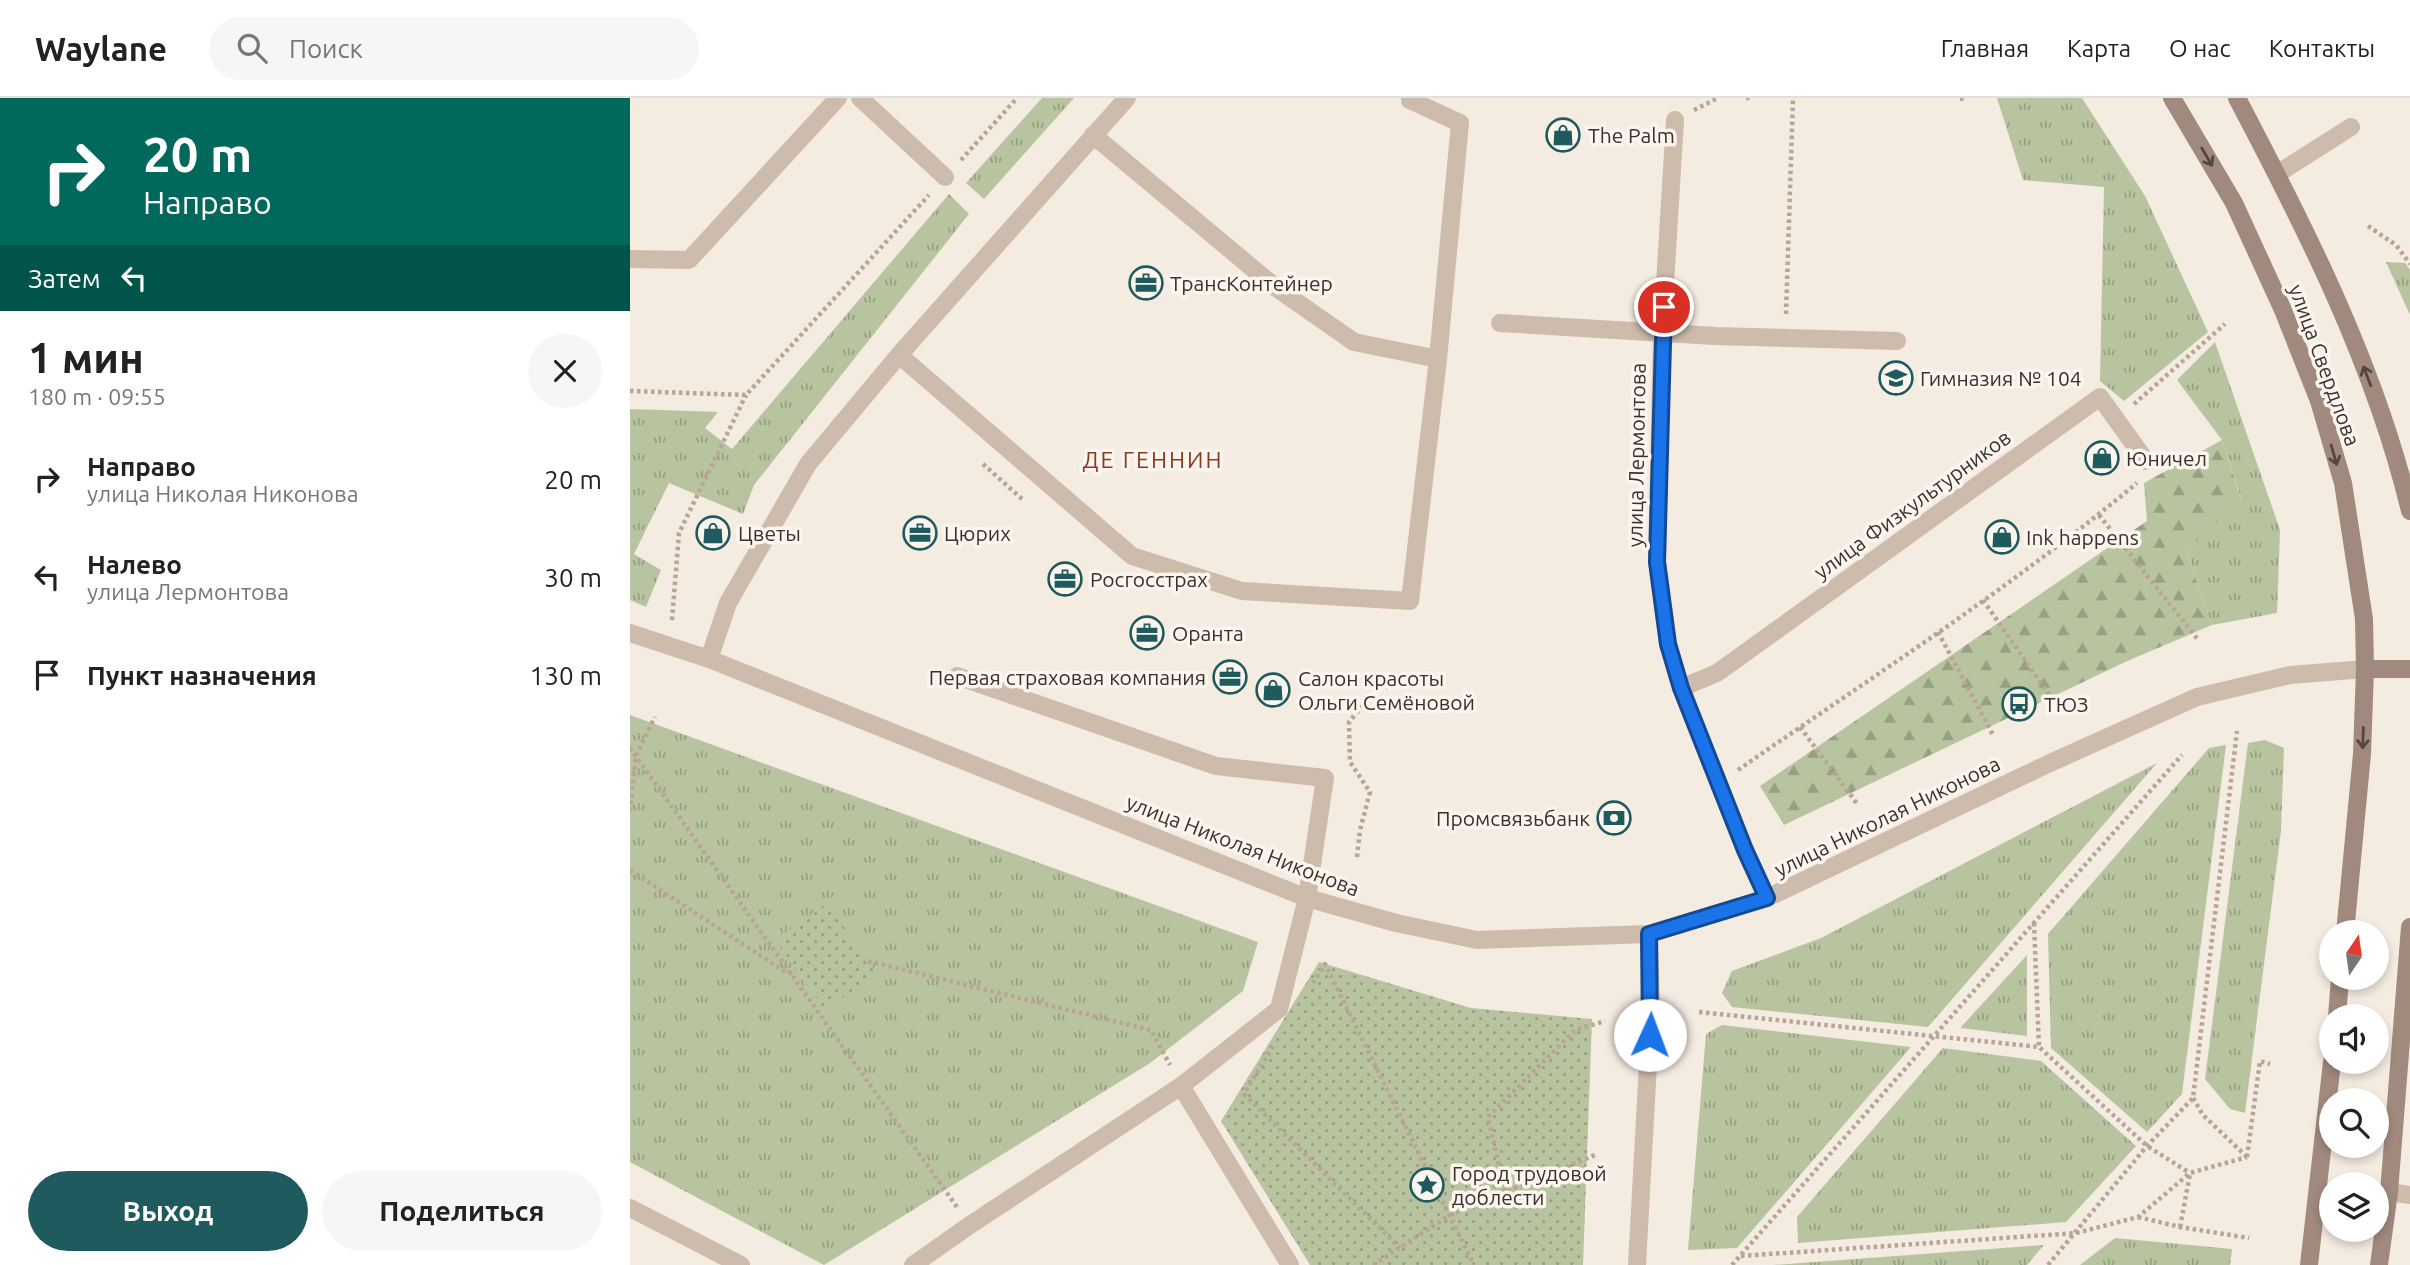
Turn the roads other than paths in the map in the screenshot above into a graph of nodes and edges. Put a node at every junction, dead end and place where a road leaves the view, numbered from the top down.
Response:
1 (838, 98) edge
2 (860, 98) edge
3 (1127, 98) edge
4 (1410, 98) edge
5 (2172, 98) edge
6 (2237, 98) edge
7 (1675, 120) dead end
8 (2351, 127) dead end
9 (1093, 135) junction
10 (2277, 174) junction
11 (945, 177) road end
12 (630, 259) edge
13 (1500, 323) dead end
14 (1662, 333) junction
15 (1897, 341) dead end
16 (899, 355) junction
17 (1438, 359) junction
18 (2146, 461) road end
19 (2410, 511) edge
20 (630, 634) edge
21 (709, 659) junction
22 (2410, 669) edge
23 (2365, 670) junction
24 (957, 676) dead end
25 (1681, 688) junction
26 (1307, 898) junction
27 (1767, 898) junction
28 (2346, 920) edge
29 (2410, 927) edge
30 (1649, 934) junction
31 (2331, 1074) edge
32 (1181, 1086) junction
33 (2389, 1192) joint
34 (2410, 1195) edge
35 (630, 1208) edge
36 (2382, 1242) edge
37 (741, 1265) edge
38 (913, 1265) edge
39 (1290, 1265) edge
40 (1637, 1265) edge
41 (2309, 1265) edge
42 (2379, 1265) edge

1 - 12 street
2 - 11 street
3 - 9 street
4 - 17 street
5 -> 23 main road, улица Свердлова
6 - 10 main road, улица Свердлова
7 - 14 street, улица Лермонтова
8 - 10 street
9 - 16 street
9 - 17 street
19 -> 10 main road, улица Свердлова
13 - 14 street
14 - 15 street
14 - 25 street, улица Лермонтова
16 - 17 street
16 - 21 street
18 - 25 street, улица Физкультурников
20 - 21 street, улица Николая Никонова
21 - 26 street, улица Николая Никонова
22 - 23 main road
23 - 27 street, улица Николая Никонова
23 -> 28 main road, улица Свердлова
24 - 26 street
25 - 27 street, улица Лермонтова
26 - 30 street, улица Николая Никонова
26 - 32 street
27 - 30 street, улица Николая Никонова
29 - 33 main road
30 - 40 street
31 - 41 main road
32 - 38 street
32 - 39 street
33 - 34 street
35 - 37 street
36 - 42 main road

